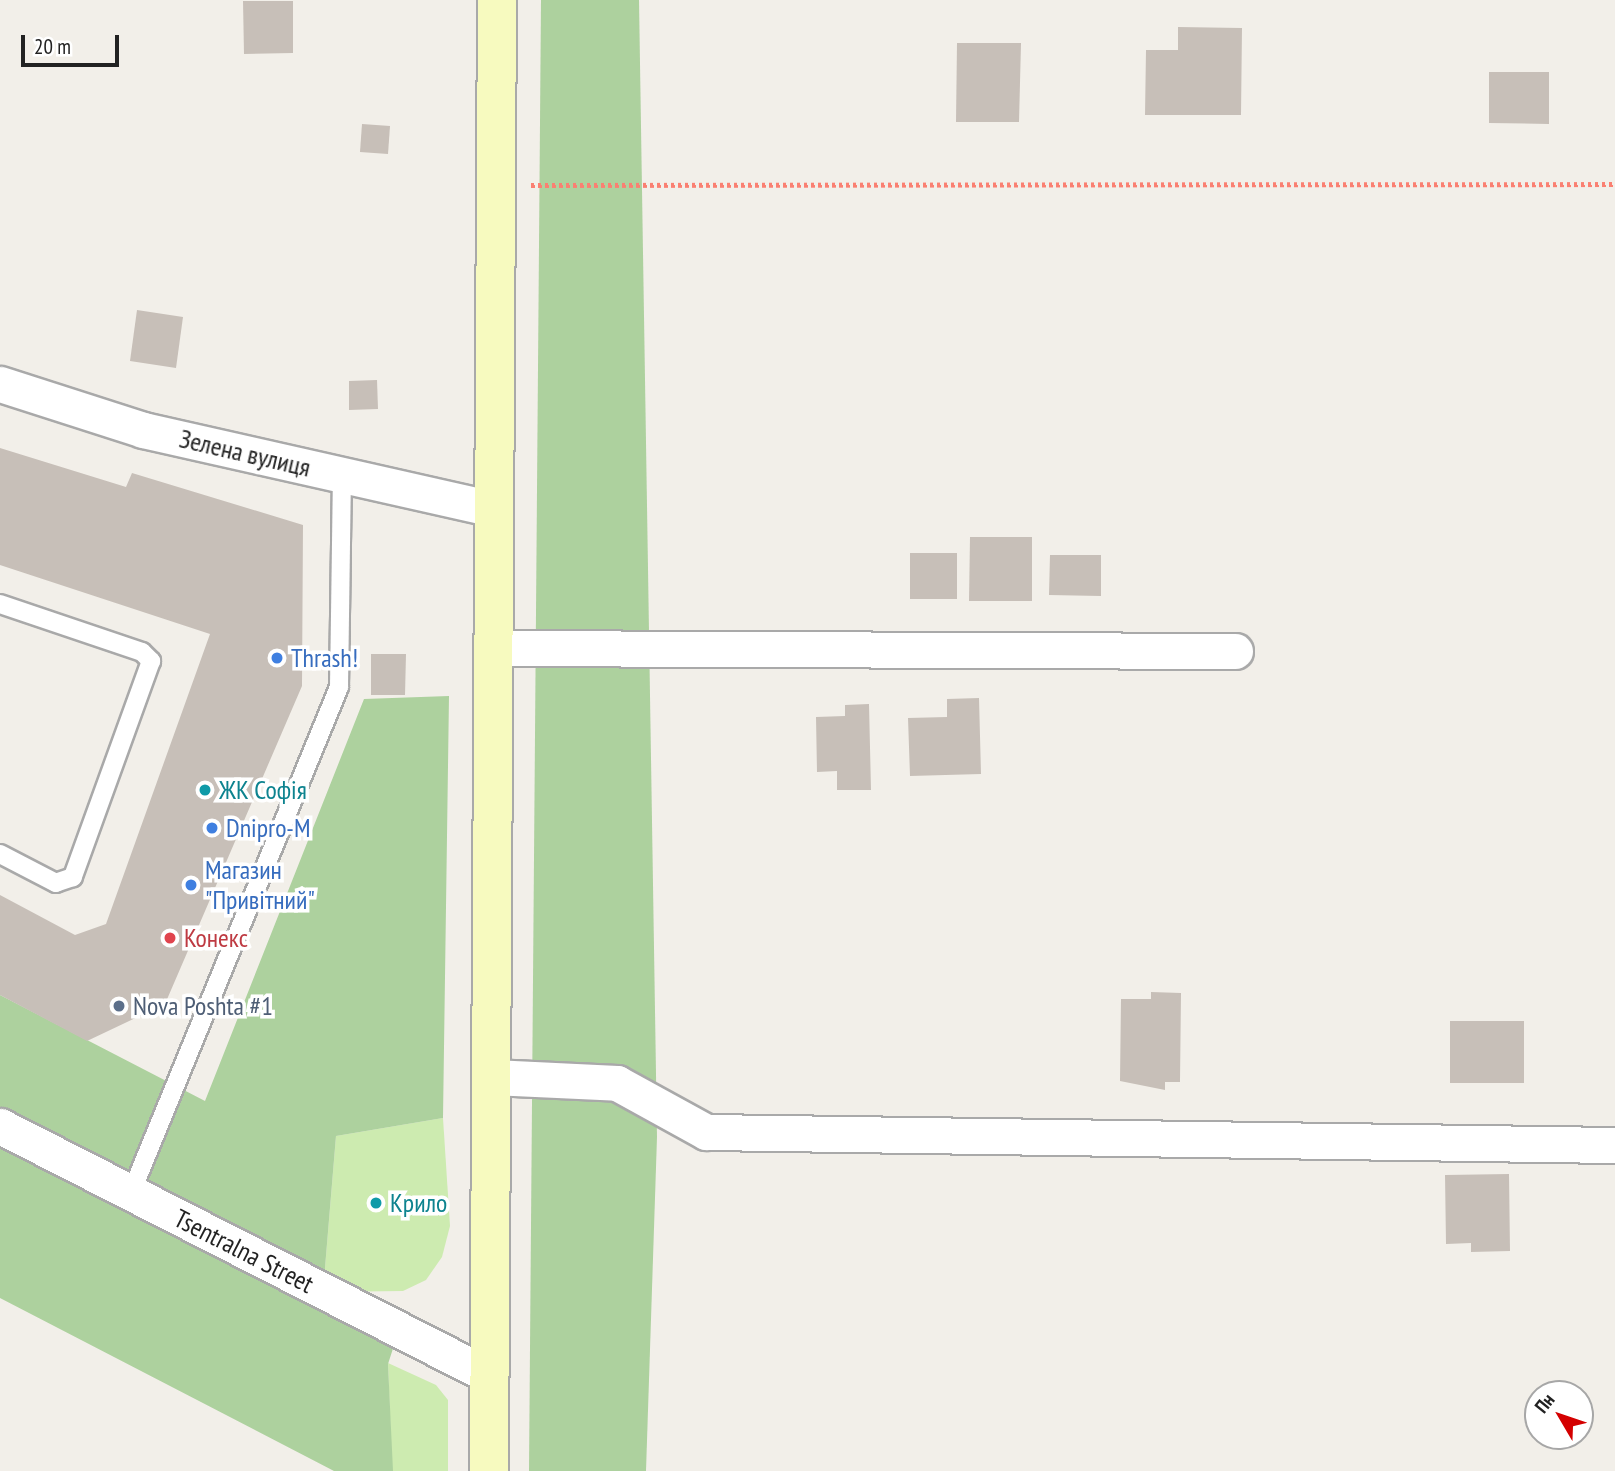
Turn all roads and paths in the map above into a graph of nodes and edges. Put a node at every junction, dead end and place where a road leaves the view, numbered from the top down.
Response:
1 (497, 0) edge
2 (1615, 184) edge
3 (495, 185) junction
4 (0, 384) edge
5 (342, 476) junction
6 (494, 509) junction
7 (0, 604) edge
8 (494, 648) junction
9 (1236, 651) dead end
10 (0, 854) edge
11 (492, 1077) junction
12 (0, 1126) edge
13 (1615, 1145) edge
14 (131, 1193) junction
15 (488, 1375) junction
16 (489, 1471) edge

1 - 3 main road
2 - 3 path
3 - 6 main road
4 - 5 street, Зелена вулиця
5 - 6 street, Зелена вулиця
5 - 14 lane
6 - 8 main road
7 - 10 lane
8 - 9 street
8 - 11 main road
11 - 13 street
11 - 15 main road
12 - 14 street, Tsentralna Street
14 - 15 street, Tsentralna Street
15 - 16 main road

